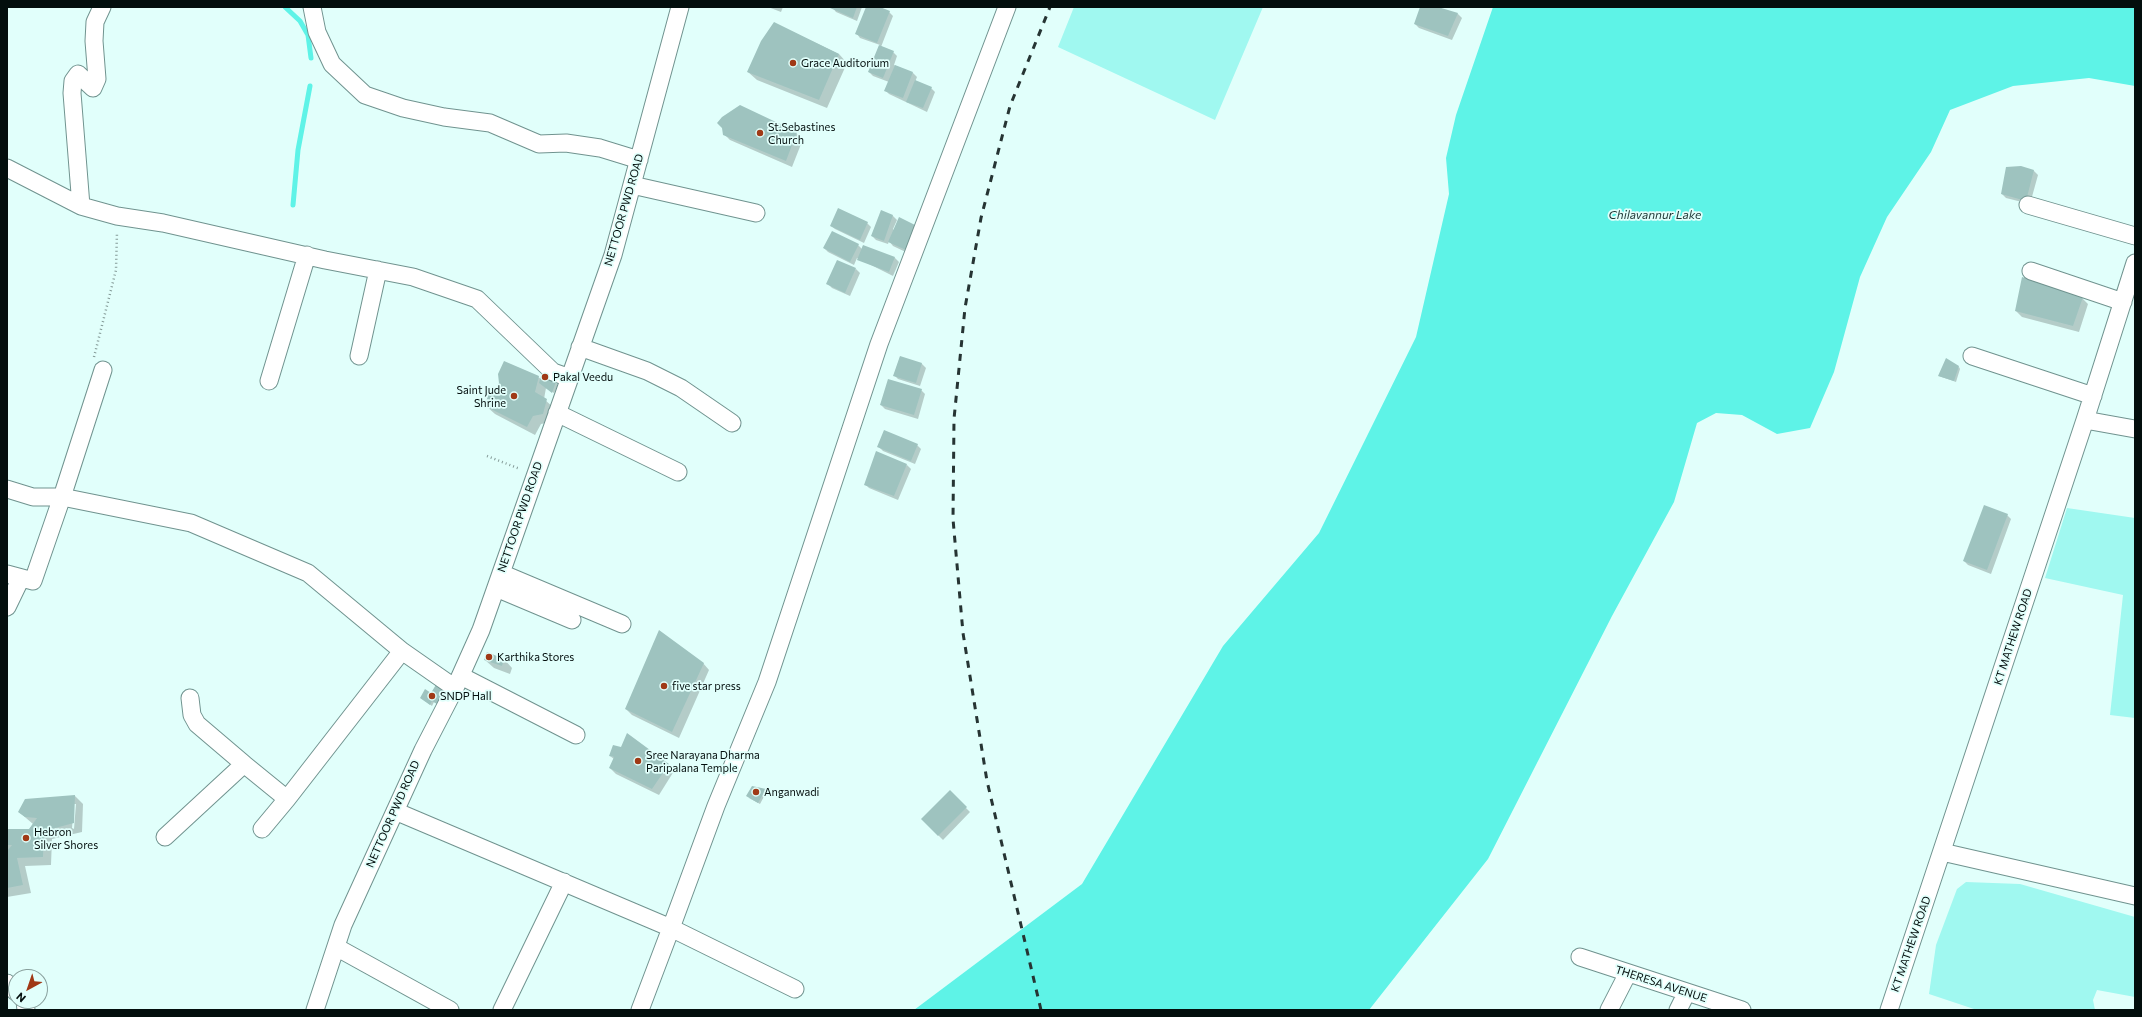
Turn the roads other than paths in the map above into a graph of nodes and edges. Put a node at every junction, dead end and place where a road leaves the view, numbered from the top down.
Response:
1 (102, 7) edge
2 (312, 7) edge
3 (680, 7) edge
4 (1007, 7) edge
5 (639, 160) junction
6 (7, 168) edge
7 (632, 185) junction
8 (2028, 205) dead end
9 (81, 206) junction
10 (756, 213) dead end
11 (2135, 236) edge
12 (306, 255) junction
13 (2135, 263) edge
14 (378, 270) junction
15 (2031, 271) dead end
16 (2123, 302) junction
17 (580, 347) junction
18 (359, 356) dead end
19 (1972, 356) dead end
20 (98, 364) road end
21 (570, 378) junction
22 (269, 382) dead end
23 (2093, 396) junction
24 (557, 413) junction
25 (2085, 420) junction
26 (732, 423) dead end
27 (2135, 428) edge
28 (678, 472) dead end
29 (7, 490) edge
30 (62, 497) junction
31 (14, 576) edge
32 (498, 580) junction
33 (7, 608) edge
34 (572, 620) dead end
35 (622, 624) dead end
36 (402, 651) junction
37 (458, 682) junction
38 (190, 698) dead end
39 (576, 735) dead end
40 (244, 764) junction
41 (287, 799) junction
42 (395, 811) junction
43 (262, 829) dead end
44 (165, 837) dead end
45 (1942, 852) junction
46 (564, 882) junction
47 (2135, 896) edge
48 (671, 928) junction
49 (336, 947) junction
50 (1580, 957) dead end
51 (1628, 973) junction
52 (795, 989) dead end
53 (1687, 992) junction
54 (1735, 1009) edge
55 (315, 1010) edge
56 (450, 1010) edge
57 (502, 1010) edge
58 (640, 1010) edge
59 (1609, 1010) edge
60 (1678, 1010) edge
61 (1889, 1010) edge

1 - 9 street
2 - 5 street
3 - 5 street, NETTOOR PWD ROAD
4 - 48 street
5 - 7 street, NETTOOR PWD ROAD
6 - 9 street
7 - 10 street
7 - 17 street, NETTOOR PWD ROAD
8 - 11 street
9 - 12 street
12 - 14 street
12 - 22 street
13 - 16 street, KT MATHEW ROAD
14 - 18 street
14 - 21 street
15 - 16 street
16 - 23 street, KT MATHEW ROAD
17 - 21 street, NETTOOR PWD ROAD
17 - 26 street
19 - 23 street
20 - 30 street
21 - 24 street, NETTOOR PWD ROAD
23 - 25 street, KT MATHEW ROAD
24 - 28 street
24 - 32 street, NETTOOR PWD ROAD
25 - 27 street
25 - 45 street, KT MATHEW ROAD
29 - 30 street
30 - 31 street
30 - 36 street
31 - 33 street
32 - 34 street
32 - 35 street
32 - 37 street, NETTOOR PWD ROAD
36 - 37 street
36 - 41 street
37 - 39 street
37 - 42 street, NETTOOR PWD ROAD
38 - 40 street
40 - 41 street
40 - 44 street
41 - 43 street
42 - 46 street
42 - 49 street, NETTOOR PWD ROAD
45 - 47 street
45 - 61 street, KT MATHEW ROAD
46 - 48 street
46 - 57 street
48 - 52 street
48 - 58 street
49 - 55 street, NETTOOR PWD ROAD
49 - 56 street
50 - 51 street, THERESA AVENUE
51 - 53 street, THERESA AVENUE
51 - 59 street
53 - 54 street, THERESA AVENUE
53 - 60 street

